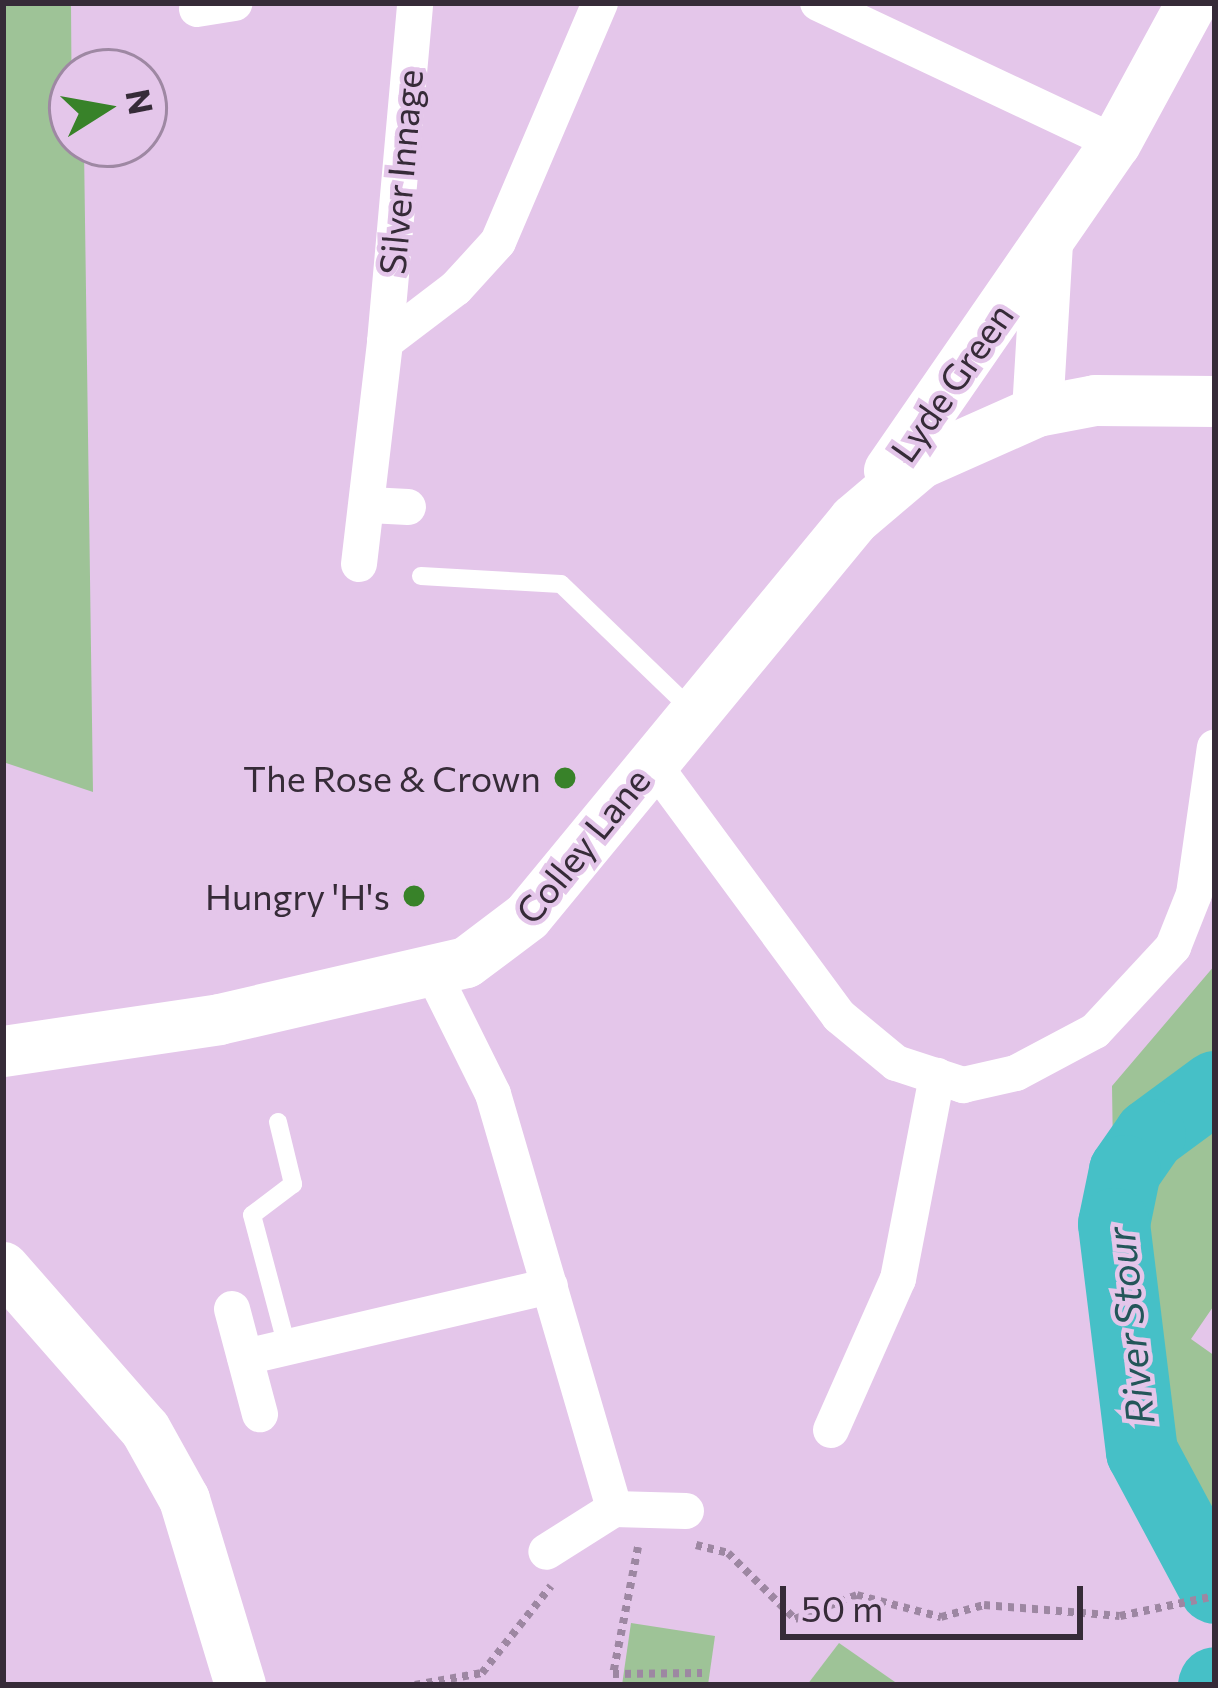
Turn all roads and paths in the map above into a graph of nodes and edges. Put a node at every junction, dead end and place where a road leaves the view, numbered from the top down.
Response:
1 (235, 3) edge
2 (415, 3) edge
3 (600, 3) edge
4 (818, 3) edge
5 (1191, 3) edge
6 (197, 9) dead end
7 (1115, 142) junction
8 (1047, 244) junction
9 (385, 342) junction
10 (1215, 401) edge
11 (1036, 411) junction
12 (369, 505) junction
13 (408, 508) dead end
14 (854, 519) junction
15 (359, 564) dead end
16 (421, 576) dead end
17 (693, 711) junction
18 (1215, 748) edge
19 (651, 761) junction
20 (432, 971) junction
21 (3, 1052) edge
22 (937, 1076) junction
23 (278, 1122) dead end
24 (3, 1267) edge
25 (550, 1286) junction
26 (232, 1309) dead end
27 (287, 1347) junction
28 (245, 1357) junction
29 (260, 1414) dead end
30 (831, 1430) dead end
31 (625, 1508) junction
32 (686, 1510) dead end
33 (728, 1553) dead end
34 (553, 1564) joint
35 (1215, 1596) edge
36 (702, 1673) dead end
37 (241, 1685) edge
38 (415, 1685) edge

1 - 6 street
2 - 9 street, Silver Innage
3 - 9 street, Silver Innage
4 - 7 street
5 - 7 main road, Lyde Green
7 - 8 main road, Lyde Green
8 - 11 main road, Lyde Green
8 - 14 main road, Lyde Green
9 - 12 street, Silver Innage
10 - 11 main road, Colley Lane
11 - 14 main road, Colley Lane
12 - 13 street
12 - 15 street, Silver Innage
14 - 17 main road, Colley Lane
16 - 17 lane
17 - 19 main road, Colley Lane
18 - 22 street
19 - 20 main road, Colley Lane
19 - 22 street
20 - 21 main road, Colley Lane
20 - 25 street
22 - 30 street
23 - 27 lane
24 - 37 main road
25 - 27 street
25 - 31 street
26 - 28 street
27 - 28 street
28 - 29 street
31 - 32 street
31 - 34 street
31 - 36 path
33 - 35 path
34 - 38 path

